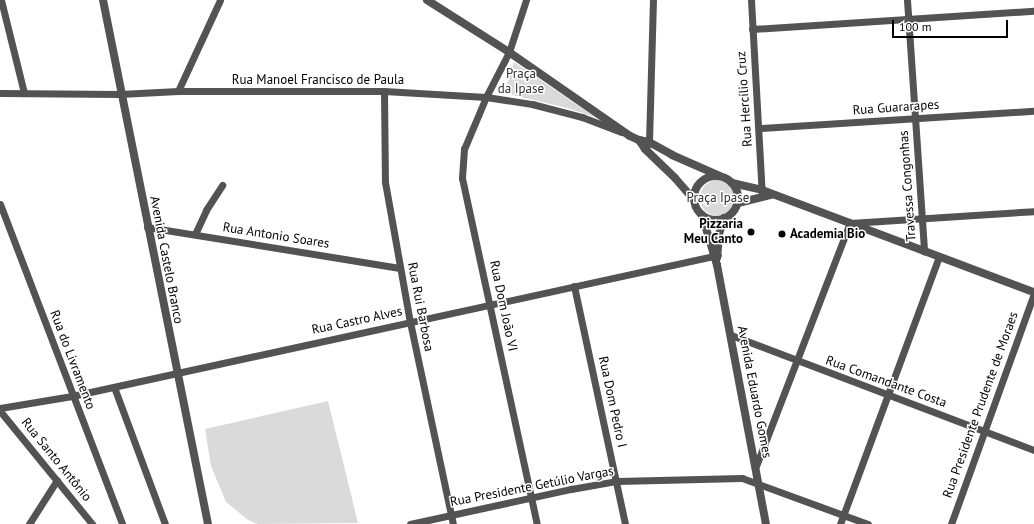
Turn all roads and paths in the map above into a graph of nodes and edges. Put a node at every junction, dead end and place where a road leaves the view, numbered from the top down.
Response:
1 (1, 0) edge
2 (103, 0) edge
3 (220, 0) edge
4 (427, 0) edge
5 (526, 0) edge
6 (653, 0) edge
7 (751, 0) edge
8 (907, 0) edge
9 (1034, 11) edge
10 (908, 19) junction
11 (752, 29) junction
12 (509, 52) junction
13 (178, 91) junction
14 (384, 91) junction
15 (0, 93) edge
16 (24, 93) junction
17 (120, 94) junction
18 (486, 97) junction
19 (1034, 111) edge
20 (915, 119) junction
21 (760, 128) junction
22 (630, 136) junction
23 (639, 140) junction
24 (649, 142) junction
25 (645, 149) junction
26 (720, 176) junction
27 (732, 183) junction
28 (222, 185) dead end
29 (762, 194) junction
30 (694, 200) junction
31 (738, 203) junction
32 (0, 204) edge
33 (1034, 210) edge
34 (702, 215) junction
35 (921, 217) junction
36 (724, 218) junction
37 (850, 223) junction
38 (147, 227) junction
39 (195, 234) junction
40 (924, 251) junction
41 (716, 255) junction
42 (939, 256) junction
43 (400, 268) junction
44 (574, 286) junction
45 (1034, 293) edge
46 (490, 304) junction
47 (410, 322) junction
48 (731, 335) junction
49 (796, 361) junction
50 (177, 373) junction
51 (114, 387) junction
52 (888, 395) junction
53 (72, 396) junction
54 (0, 409) edge
55 (985, 431) junction
56 (1034, 450) edge
57 (756, 466) junction
58 (56, 480) junction
59 (617, 481) junction
60 (759, 483) junction
61 (531, 498) junction
62 (451, 515) junction
63 (843, 515) junction
64 (29, 524) edge
65 (92, 524) edge
66 (122, 524) edge
67 (165, 524) edge
68 (208, 524) edge
69 (410, 524) edge
70 (453, 524) edge
71 (536, 524) edge
72 (625, 524) edge
73 (766, 524) edge
74 (840, 524) edge
75 (868, 524) edge
76 (951, 524) edge

1 - 16 street
2 - 17 street, Avenida Castelo Branco
3 - 13 street
4 - 12 street
5 - 12 street, Rua Dom João VI
6 - 24 street
7 - 11 street, Rua Hercílio Cruz
8 - 10 street, Travessa Congonhas
9 - 10 street
10 - 11 street
10 - 20 street, Travessa Congonhas
11 - 21 street, Rua Hercílio Cruz
12 - 18 street, Rua Dom João VI
12 - 22 street
13 - 14 street, Rua Manoel Francisco de Paula
13 - 17 street, Rua Manoel Francisco de Paula
14 - 18 street, Rua Manoel Francisco de Paula
14 - 43 street, Rua Rui Barbosa
15 - 16 street, Rua Manoel Francisco de Paula
16 - 17 street, Rua Manoel Francisco de Paula
17 - 38 street, Avenida Castelo Branco
18 - 22 street, Rua Manoel Francisco de Paula
18 - 46 street, Rua Dom João VI
19 - 20 street, Rua Guararapes
20 - 21 street, Rua Guararapes
20 - 35 street, Travessa Congonhas
21 - 29 street, Rua Hercílio Cruz
22 - 23 street
23 - 24 street
23 - 25 street
24 - 25 street
24 - 26 street
25 - 30 street
26 - 27 street
26 - 30 street
27 - 29 street
27 - 31 street
28 - 39 street
29 - 31 street
29 - 37 street
30 - 34 street
31 - 36 street
32 - 53 street, Rua do Livramento
33 - 35 street
34 - 36 street
34 - 41 street, Avenida Eduardo Gomes
35 - 37 street
35 - 40 street, Travessa Congonhas
36 - 41 street
37 - 40 street
37 - 49 street
38 - 39 street, Rua Antonio Soares
38 - 50 street, Avenida Castelo Branco
39 - 43 street, Rua Antonio Soares
40 - 42 street
41 - 44 street, Rua Castro Alves
41 - 48 street, Avenida Eduardo Gomes
42 - 45 street
42 - 52 street
43 - 47 street, Rua Rui Barbosa
44 - 46 street, Rua Castro Alves
44 - 59 street, Rua Dom Pedro I
45 - 55 street, Rua Presidente Prudente de Moraes
46 - 47 street, Rua Castro Alves
46 - 61 street, Rua Dom João VI
47 - 50 street, Rua Castro Alves
47 - 62 street, Rua Rui Barbosa
48 - 49 street, Rua Comandante Costa
48 - 57 street, Avenida Eduardo Gomes
49 - 52 street, Rua Comandante Costa
49 - 57 street
50 - 51 street, Rua Castro Alves
50 - 68 street, Avenida Castelo Branco
51 - 53 street, Rua Castro Alves
51 - 67 street
52 - 55 street, Rua Comandante Costa
52 - 63 street
53 - 54 street, Rua Castro Alves
53 - 66 street, Rua do Livramento
54 - 58 street, Rua Santo Antônio
55 - 56 street, Rua Comandante Costa
55 - 76 street, Rua Presidente Prudente de Moraes
57 - 60 street, Avenida Eduardo Gomes
58 - 64 street
58 - 65 street, Rua Santo Antônio
59 - 60 street, Rua Presidente Getúlio Vargas
59 - 61 street, Rua Presidente Getúlio Vargas
59 - 72 street, Rua Dom Pedro I
60 - 63 street, Rua Presidente Getúlio Vargas
60 - 73 street, Avenida Eduardo Gomes
61 - 62 street, Rua Presidente Getúlio Vargas
61 - 71 street, Rua Dom João VI
62 - 69 street, Rua Presidente Getúlio Vargas
62 - 70 street, Rua Rui Barbosa
63 - 74 street
63 - 75 street, Rua Presidente Getúlio Vargas

